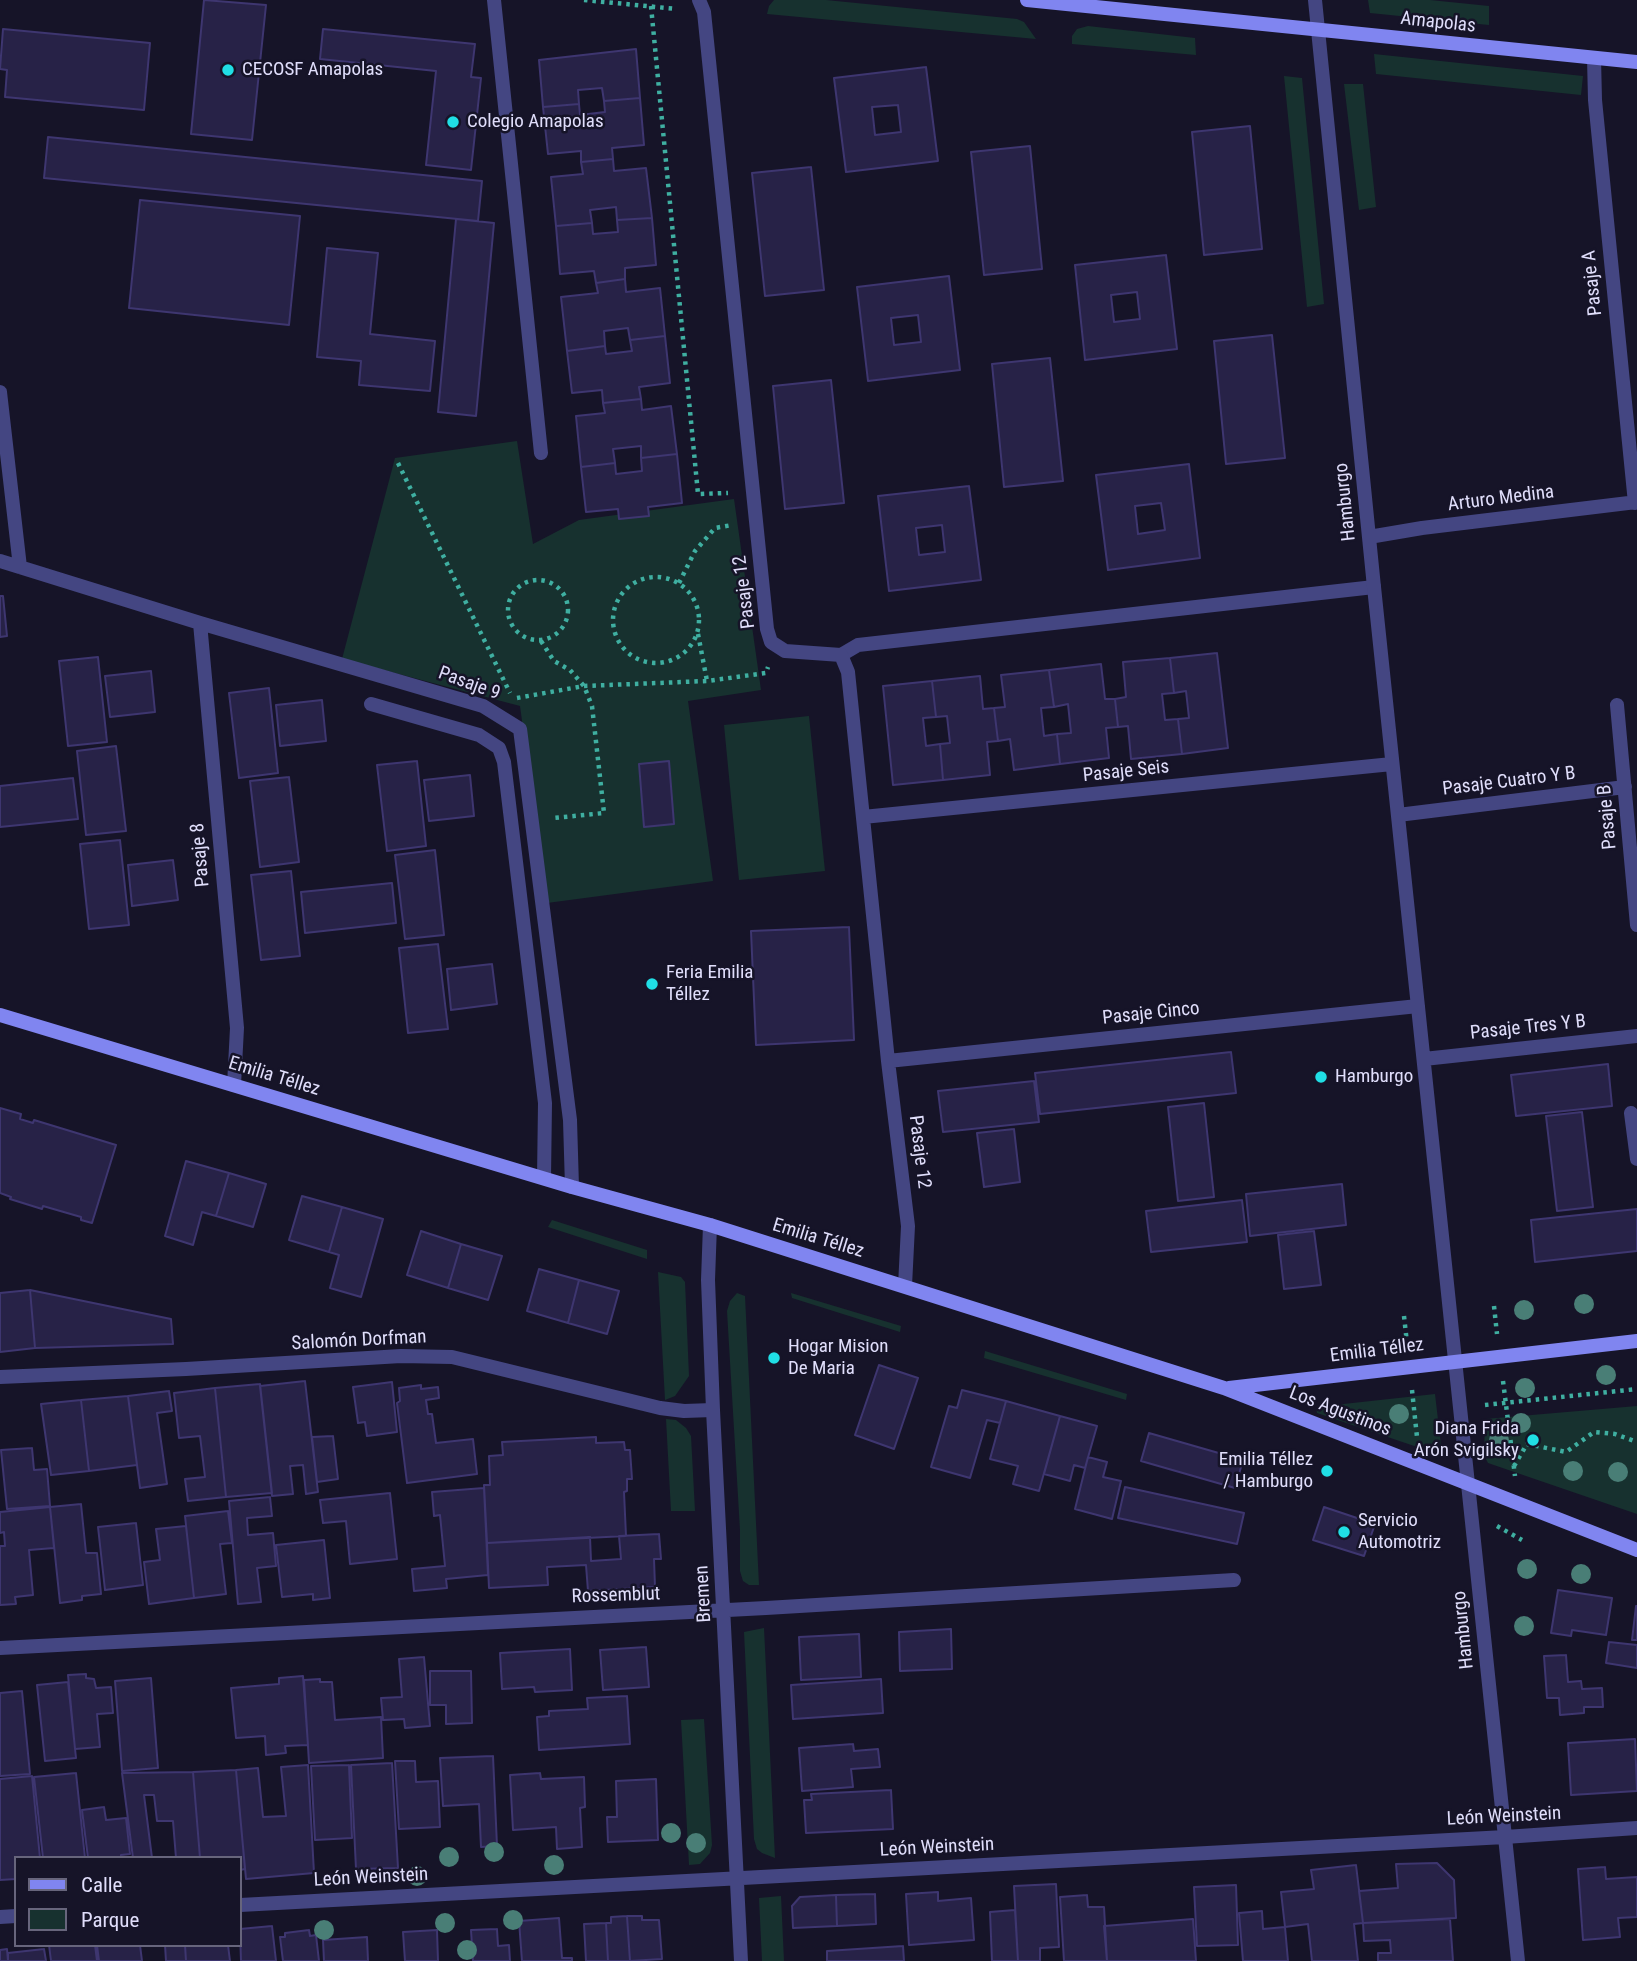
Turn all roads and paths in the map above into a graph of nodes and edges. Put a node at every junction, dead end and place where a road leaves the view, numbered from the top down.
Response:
1 (494, 0) edge
2 (583, 0) edge
3 (1027, 0) edge
4 (1315, 0) edge
5 (651, 6) junction
6 (702, 6) edge
7 (1318, 28) junction
8 (1594, 58) junction
9 (1637, 62) edge
10 (0, 392) edge
11 (541, 453) dead end
12 (398, 463) dead end
13 (753, 491) junction
14 (1636, 503) edge
15 (756, 522) junction
16 (1369, 537) junction
17 (0, 561) edge
18 (20, 567) junction
19 (679, 583) junction
20 (1374, 587) junction
21 (200, 623) junction
22 (698, 634) junction
23 (541, 640) junction
24 (771, 642) junction
25 (841, 655) junction
26 (708, 681) junction
27 (584, 685) junction
28 (513, 699) junction
29 (371, 704) dead end
30 (1617, 705) dead end
31 (518, 727) junction
32 (1392, 764) junction
33 (1625, 787) junction
34 (1398, 815) junction
35 (863, 817) junction
36 (533, 820) junction
37 (1637, 925) edge
38 (1418, 1006) junction
39 (0, 1015) edge
40 (1637, 1036) edge
41 (1424, 1059) junction
42 (888, 1061) junction
43 (234, 1085) junction
44 (1630, 1113) dead end
45 (1637, 1159) edge
46 (544, 1178) junction
47 (572, 1187) junction
48 (710, 1225) junction
49 (905, 1286) junction
50 (1494, 1306) dead end
51 (1404, 1316) dead end
52 (1637, 1341) edge
53 (1500, 1356) junction
54 (1455, 1361) junction
55 (1410, 1366) junction
56 (0, 1377) edge
57 (1224, 1388) junction
58 (1637, 1389) edge
59 (1504, 1402) junction
60 (1484, 1405) dead end
61 (713, 1410) junction
62 (1637, 1442) edge
63 (1419, 1464) junction
64 (1514, 1466) junction
65 (1468, 1485) junction
66 (1519, 1506) junction
67 (1522, 1540) dead end
68 (1637, 1550) edge
69 (1234, 1580) dead end
70 (724, 1610) junction
71 (0, 1648) edge
72 (1637, 1828) edge
73 (1504, 1838) junction
74 (736, 1879) junction
75 (242, 1905) edge
76 (741, 1961) edge
77 (1518, 1961) edge

1 - 11 street
2 - 5 path
3 - 7 street, Amapolas
4 - 7 street, Hamburgo
5 - 6 path
5 - 13 path
6 - 13 street, Pasaje 12
7 - 8 street, Amapolas
7 - 16 street, Hamburgo
8 - 9 street, Amapolas
8 - 14 street, Pasaje A
10 - 18 street
12 - 28 path
13 - 15 street, Pasaje 12
14 - 16 street, Arturo Medina
15 - 19 path
15 - 24 street, Pasaje 12
16 - 20 street, Hamburgo
17 - 18 street, Pasaje 9
18 - 21 street, Pasaje 9
19 - 22 path
19 - 22 path
20 - 25 street
20 - 32 street, Hamburgo
21 - 31 street, Pasaje 9
21 - 43 street, Pasaje 8
22 - 26 path
23 - 23 path
23 - 27 path
24 - 25 street, Pasaje 12
24 - 26 path
25 - 35 street, Pasaje 12
26 - 27 path
27 - 28 path
27 - 36 path
28 - 31 path
29 - 46 street
30 - 33 street, Pasaje B
31 - 36 street
32 - 34 street, Hamburgo
32 - 35 street, Pasaje Seis
33 - 34 street, Pasaje Cuatro Y B
33 - 37 street, Pasaje B
34 - 38 street, Hamburgo
35 - 42 street, Pasaje 12
36 - 47 street
38 - 41 street, Hamburgo
38 - 42 street, Pasaje Cinco
39 - 43 street, Emilia Téllez
40 - 41 street, Pasaje Tres Y B
41 - 54 street, Hamburgo
42 - 49 street, Pasaje 12
43 - 46 street, Emilia Téllez
44 - 45 street
46 - 47 street, Emilia Téllez
47 - 48 street, Emilia Téllez
48 - 49 street, Emilia Téllez
48 - 61 street, Bremen
49 - 57 street, Emilia Téllez
50 - 53 path
51 - 55 path
52 - 53 street, Emilia Téllez
53 - 54 street, Emilia Téllez
53 - 59 path
54 - 55 street, Emilia Téllez
54 - 65 street, Hamburgo
55 - 57 street, Emilia Téllez
55 - 63 path
56 - 61 street, Salomón Dorfman
57 - 63 street, Los Agustinos
58 - 59 path
59 - 60 path
59 - 64 path
61 - 70 street, Bremen
62 - 64 path
63 - 65 street, Los Agustinos
64 - 66 path
65 - 66 street, Los Agustinos
65 - 73 street, Hamburgo
66 - 67 path
66 - 68 street, Los Agustinos
69 - 70 street, Rossemblut
70 - 71 street, Rossemblut
70 - 74 street, Bremen
72 - 73 street, León Weinstein
73 - 74 street, León Weinstein
73 - 77 street, Hamburgo
74 - 75 street, León Weinstein
74 - 76 street, Bremen

